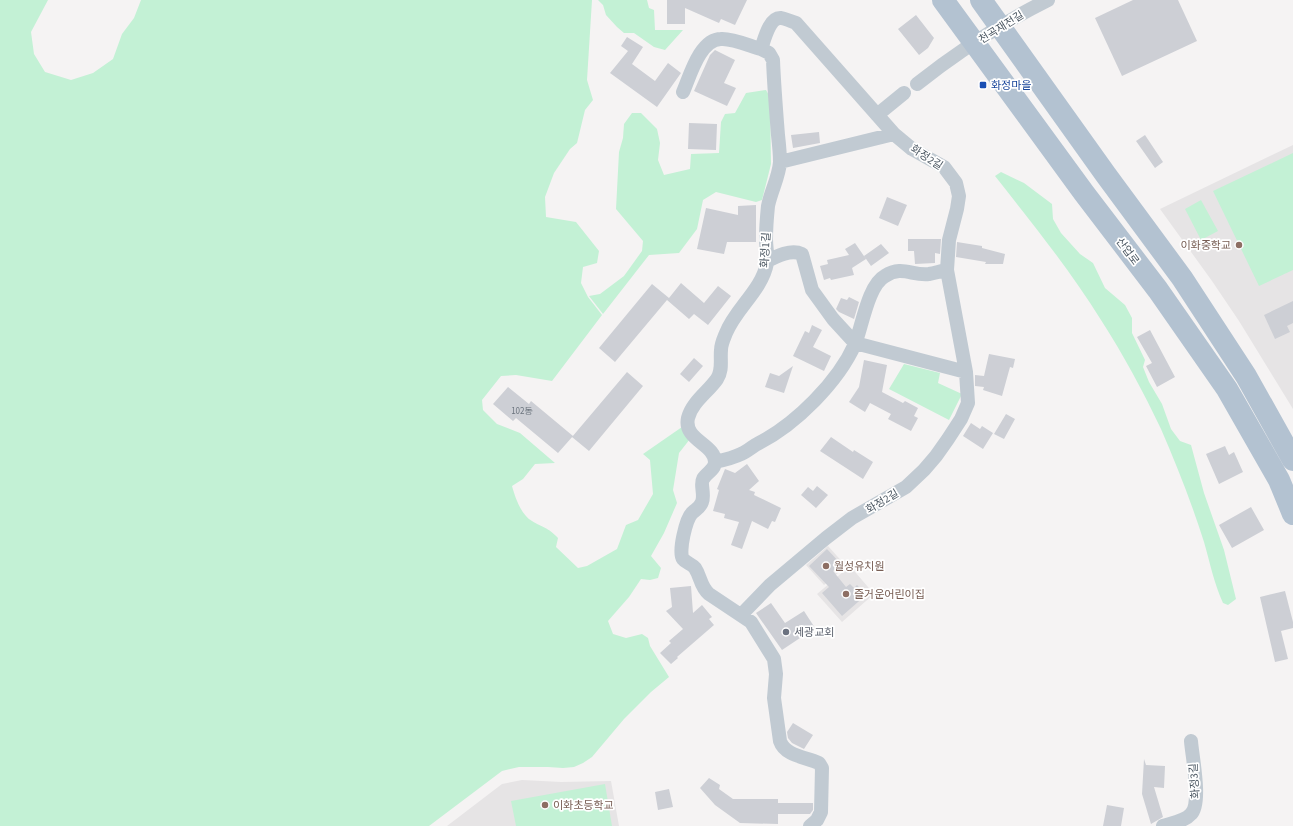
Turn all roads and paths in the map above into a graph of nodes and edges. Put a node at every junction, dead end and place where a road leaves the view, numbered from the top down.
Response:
1 (943, 0) edge
2 (981, 0) edge
3 (1048, 0) edge
4 (1000, 27) junction
5 (974, 44) junction
6 (761, 49) junction
7 (917, 84) dead end
8 (683, 92) dead end
9 (904, 93) dead end
10 (877, 114) junction
11 (894, 134) junction
12 (780, 162) junction
13 (767, 261) junction
14 (947, 270) junction
15 (855, 343) junction
16 (966, 372) junction
17 (1293, 460) edge
18 (715, 462) junction
19 (1293, 514) edge
20 (741, 614) junction
21 (1191, 741) dead end
22 (810, 826) edge
23 (1163, 826) edge

1 - 5 main road, 산업로
2 - 4 main road
3 - 4 street, 천곡재전길
4 - 5 street, 천곡재전길
4 - 17 main road
5 - 7 street, 천곡재전길
5 - 19 main road, 산업로
6 - 8 street
6 - 10 street
6 - 12 street, 화정1길
9 - 10 street
10 - 11 street
11 - 12 street
11 - 14 street, 화정2길
12 - 13 street, 화정1길
13 - 15 street
13 - 18 street, 화정1길
14 - 15 street
14 - 16 street, 화정2길
15 - 16 street
15 - 18 street
16 - 20 street, 화정2길
18 - 20 street
20 - 22 street
21 - 23 street, 화정3길

